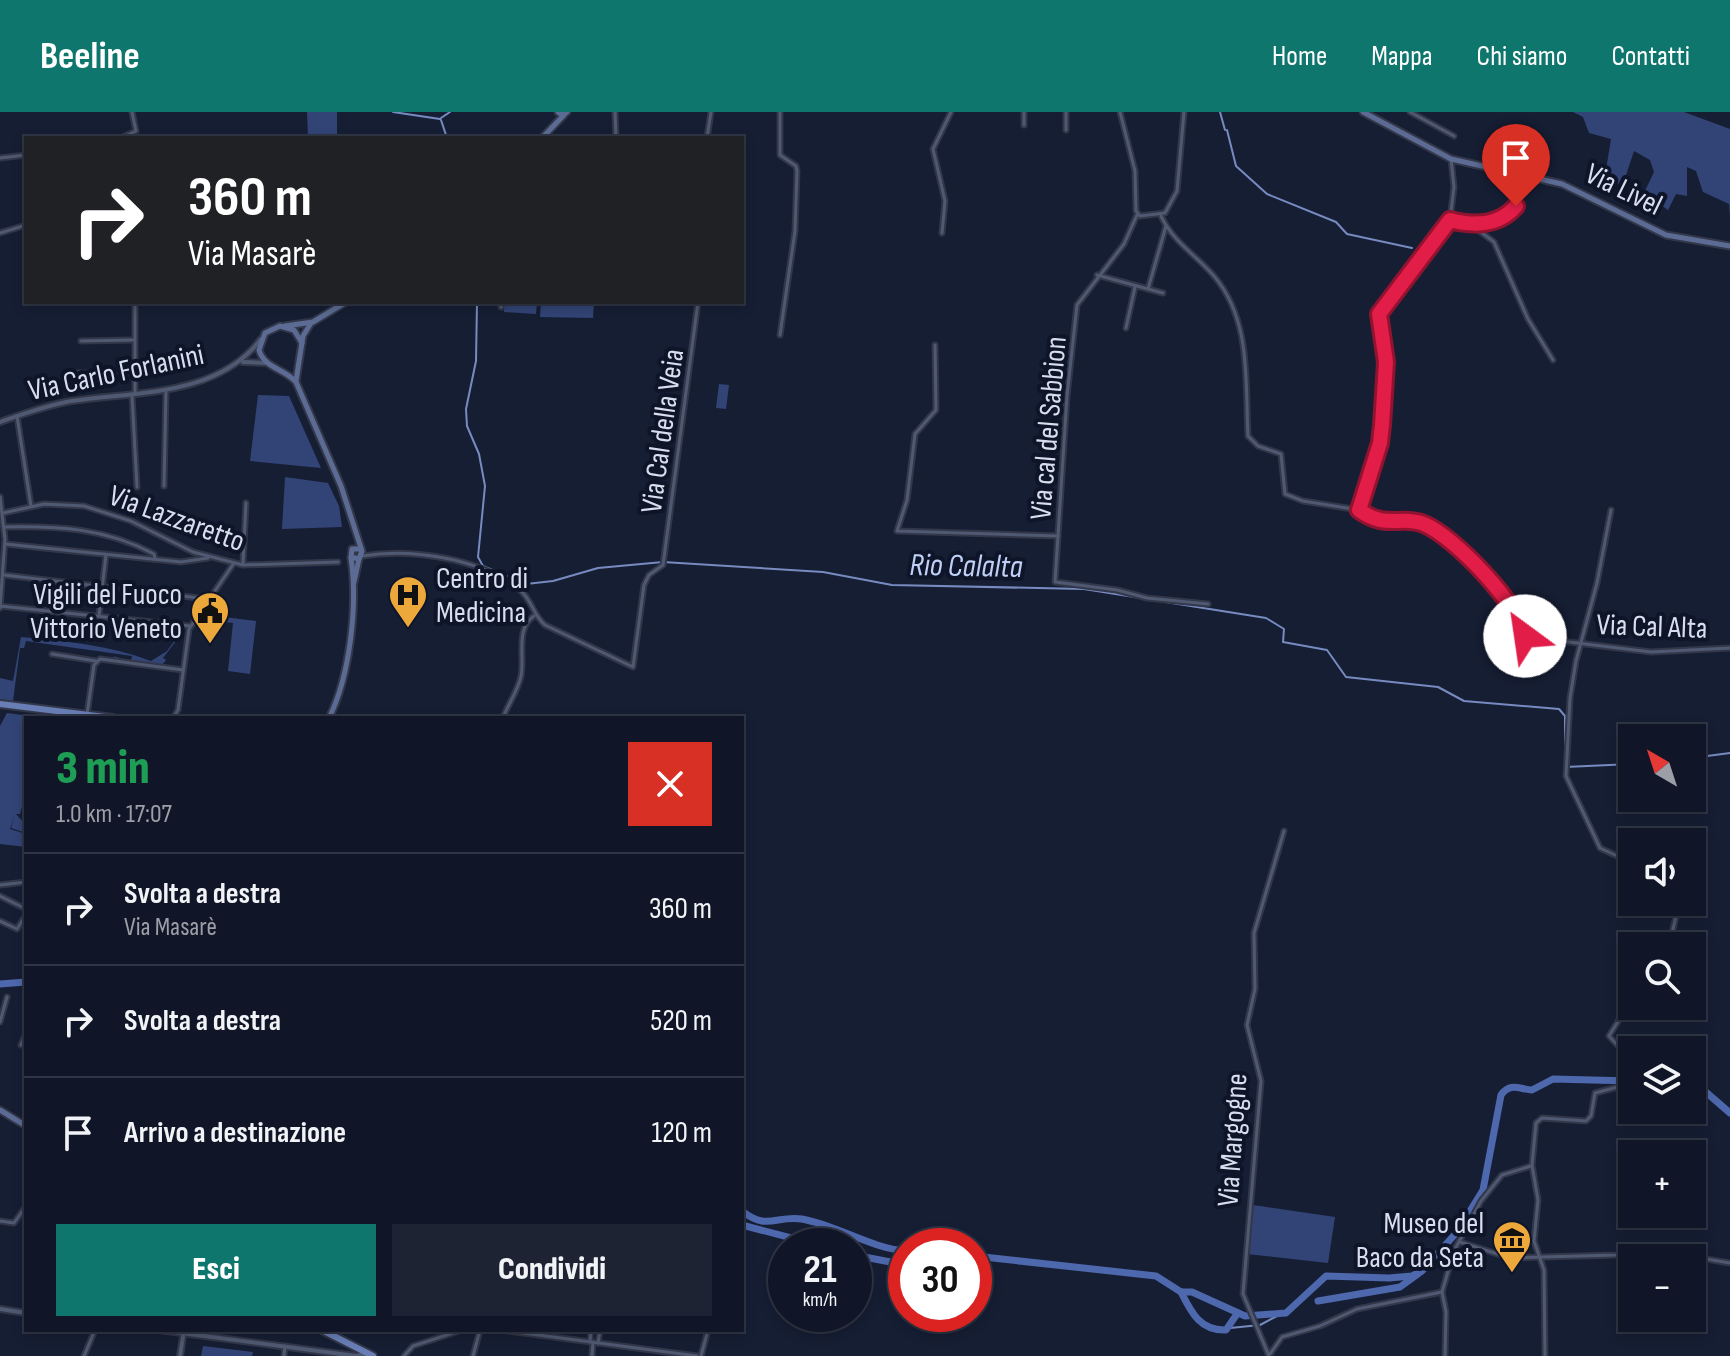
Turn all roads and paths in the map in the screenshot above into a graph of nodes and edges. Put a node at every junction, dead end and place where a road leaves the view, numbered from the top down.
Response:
1 (132, 112) edge
2 (615, 112) edge
3 (711, 112) edge
4 (780, 112) edge
5 (951, 112) edge
6 (1024, 112) edge
7 (1066, 112) edge
8 (1120, 112) edge
9 (1184, 112) edge
10 (1363, 112) edge
11 (1410, 112) edge
12 (562, 113) edge
13 (1024, 125) dead end
14 (1066, 130) dead end
15 (125, 136) edge
16 (545, 136) edge
17 (616, 136) edge
18 (707, 136) edge
19 (1454, 136) dead end
20 (1500, 145) dead end
21 (24, 155) edge
22 (0, 158) edge
23 (1451, 159) junction
24 (1529, 176) junction
25 (1137, 215) junction
26 (1161, 216) junction
27 (1450, 220) junction
28 (24, 226) edge
29 (1166, 226) junction
30 (1473, 226) junction
31 (0, 233) edge
32 (942, 233) dead end
33 (1730, 246) edge
34 (1097, 275) junction
35 (1135, 287) junction
36 (1148, 289) junction
37 (1163, 293) dead end
38 (135, 304) edge
39 (343, 304) edge
40 (698, 304) edge
41 (313, 322) junction
42 (284, 326) junction
43 (1126, 328) dead end
44 (780, 335) dead end
45 (261, 339) junction
46 (134, 340) junction
47 (81, 341) dead end
48 (302, 343) junction
49 (935, 345) dead end
50 (1553, 360) dead end
51 (298, 361) junction
52 (241, 363) junction
53 (267, 364) junction
54 (278, 369) junction
55 (77, 373) dead end
56 (135, 373) junction
57 (296, 382) junction
58 (166, 389) junction
59 (134, 394) junction
60 (17, 416) junction
61 (0, 422) edge
62 (164, 486) dead end
63 (137, 487) dead end
64 (0, 497) edge
65 (246, 503) dead end
66 (31, 506) junction
67 (349, 508) junction
68 (1359, 510) junction
69 (1611, 510) dead end
70 (3, 513) junction
71 (5, 527) junction
72 (1058, 536) junction
73 (5, 544) junction
74 (351, 552) junction
75 (361, 554) junction
76 (106, 555) junction
77 (209, 557) junction
78 (155, 560) junction
79 (338, 562) dead end
80 (234, 563) junction
81 (2, 564) edge
82 (243, 565) junction
83 (4, 575) junction
84 (103, 585) junction
85 (1, 590) edge
86 (352, 595) junction
87 (207, 599) junction
88 (1208, 604) dead end
89 (0, 607) edge
90 (99, 616) junction
91 (534, 616) junction
92 (190, 626) junction
93 (1582, 644) junction
94 (1730, 648) edge
95 (52, 654) dead end
96 (96, 661) junction
97 (183, 670) junction
98 (0, 704) edge
99 (178, 711) junction
100 (87, 715) junction
101 (96, 716) edge
102 (174, 716) edge
103 (179, 716) edge
104 (330, 716) edge
105 (504, 716) edge
106 (1284, 831) dead end
107 (1618, 856) edge
108 (24, 882) edge
109 (1, 885) edge
110 (0, 896) edge
111 (24, 908) edge
112 (24, 918) edge
113 (0, 921) edge
114 (0, 1000) edge
115 (1619, 1020) edge
116 (0, 1022) edge
117 (24, 1038) edge
118 (21, 1045) dead end
119 (0, 1110) edge
120 (24, 1125) edge
121 (1532, 1165) junction
122 (24, 1209) edge
123 (0, 1221) edge
124 (1460, 1242) junction
125 (1541, 1260) junction
126 (1730, 1263) edge
127 (1442, 1292) junction
128 (0, 1309) edge
129 (24, 1313) edge
130 (94, 1332) edge
131 (184, 1332) edge
132 (326, 1332) edge
133 (456, 1332) edge
134 (479, 1332) edge
135 (516, 1332) edge
136 (592, 1332) edge
137 (599, 1332) edge
138 (707, 1332) edge
139 (594, 1342) junction
140 (285, 1346) junction
141 (365, 1354) junction
142 (1269, 1355) edge
143 (84, 1356) edge
144 (180, 1356) edge
145 (284, 1356) edge
146 (373, 1356) edge
147 (404, 1356) edge
148 (473, 1356) edge
149 (592, 1356) edge
150 (699, 1356) edge
151 (1445, 1356) edge
152 (1545, 1356) edge

1 - 15 street
2 - 17 street
3 - 18 street
4 - 44 street
5 - 32 street
6 - 13 street
7 - 14 street
8 - 25 street
9 - 26 street
10 - 23 main road, Via Livel
11 - 19 street
12 - 16 main road
20 - 24 street
21 - 22 street
23 - 24 main road, Via Livel
23 - 27 street
24 - 30 street
24 - 33 main road, Via Livel
25 - 26 street
25 - 34 street
26 - 29 street
27 - 30 street
27 - 68 street
28 - 31 street
29 - 36 street
29 - 68 street
30 - 50 street
34 - 35 street
34 - 72 street, Via cal del Sabbion
35 - 36 street
35 - 43 street
36 - 37 street
38 - 46 street
39 - 41 main road
40 - 91 street, Via Cal della Veia
41 - 42 main road
41 - 48 main road
42 - 45 main road
42 - 48 main road
45 - 52 street, Via Carlo Forlanini
45 - 53 main road
46 - 47 street
46 - 56 street
48 - 51 main road
49 - 72 street, Via cal del Sabbion
51 - 54 main road
51 - 57 main road
52 - 53 street, Via Carlo Forlanini
52 - 58 street, Via Carlo Forlanini
53 - 54 main road
54 - 57 main road
55 - 56 street
56 - 59 street
57 - 67 main road
58 - 59 street, Via Carlo Forlanini
58 - 62 street
59 - 60 street, Via Carlo Forlanini
59 - 63 street
60 - 61 street, Via Carlo Forlanini
60 - 66 street
64 - 70 street
65 - 82 street
66 - 70 street, Via Lazzaretto
66 - 77 street, Via Lazzaretto
67 - 74 main road
67 - 75 main road
68 - 93 street, Via Cal Alta
69 - 93 street
70 - 71 street
71 - 73 street
71 - 78 street
72 - 88 street
73 - 76 street
73 - 81 street
74 - 75 main road
74 - 75 main road
74 - 86 main road
75 - 86 main road
75 - 91 street
76 - 78 street
76 - 84 street
77 - 78 street
77 - 80 street, Via Lazzaretto
79 - 82 street, Via Lazzaretto
80 - 82 street, Via Lazzaretto
80 - 87 street
81 - 83 street
83 - 84 street
83 - 85 street
84 - 87 street
84 - 90 street
85 - 89 street
86 - 104 main road
87 - 92 street
89 - 90 street
90 - 92 street
91 - 105 street
92 - 97 street
93 - 94 street, Via Cal Alta
93 - 107 street
95 - 96 street
96 - 97 street
96 - 100 street
97 - 99 street
98 - 100 main road
99 - 102 street
99 - 103 street
100 - 101 main road
106 - 142 street, Via Margogne
108 - 109 street
110 - 111 street
112 - 113 street
114 - 116 street
115 - 121 street
117 - 118 street
119 - 120 main road
121 - 124 street
121 - 125 street
122 - 123 street
124 - 125 street
124 - 127 street
125 - 126 street
125 - 152 street
127 - 142 street
127 - 151 street
128 - 129 street
130 - 143 street
131 - 140 street
131 - 144 street
132 - 141 main road
133 - 147 street
134 - 148 street
135 - 139 street
136 - 139 street
137 - 139 street
138 - 150 street
139 - 149 street
139 - 150 street
140 - 141 street
140 - 145 street
141 - 146 main road

